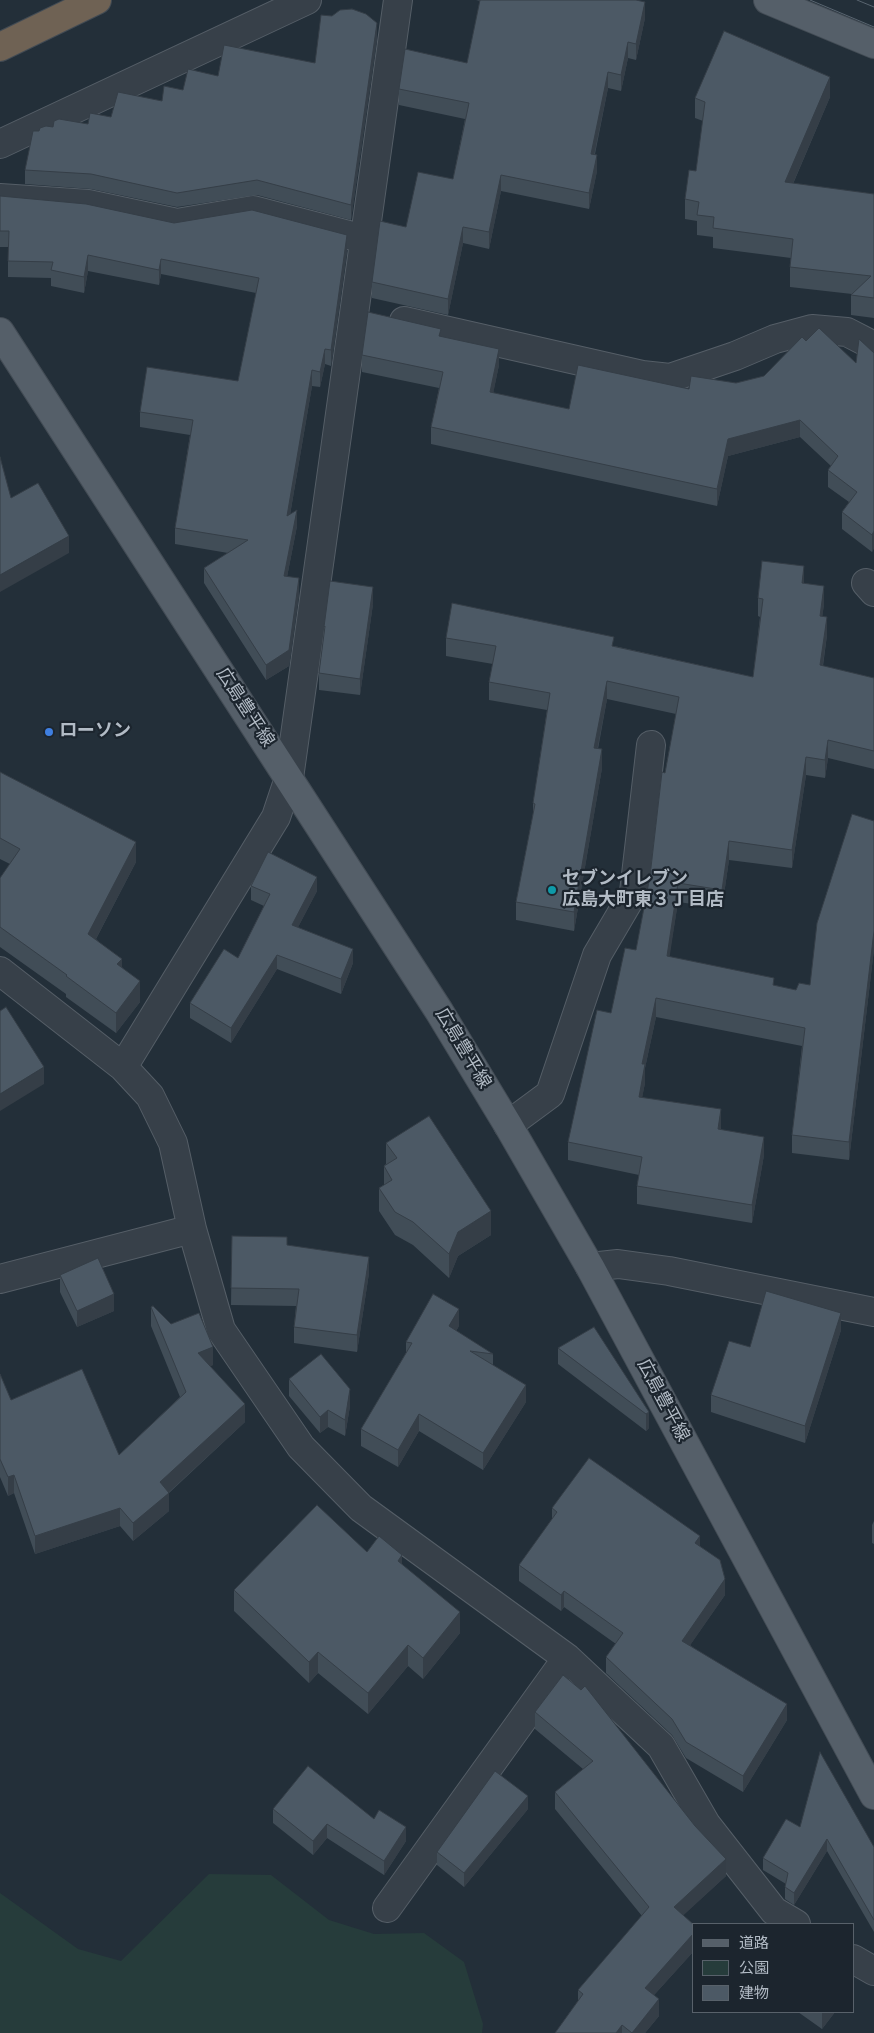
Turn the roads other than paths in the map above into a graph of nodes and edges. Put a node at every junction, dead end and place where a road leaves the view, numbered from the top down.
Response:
1 (97, 0) edge
2 (307, 0) edge
3 (398, 0) edge
4 (768, 0) edge
5 (874, 44) edge
6 (0, 46) edge
7 (0, 144) edge
8 (0, 198) edge
9 (364, 239) junction
10 (355, 310) junction
11 (0, 332) edge
12 (874, 346) edge
13 (651, 745) dead end
14 (289, 778) junction
15 (0, 971) edge
16 (123, 1067) junction
17 (508, 1125) junction
18 (192, 1228) junction
19 (590, 1267) junction
20 (0, 1279) edge
21 (874, 1312) edge
22 (567, 1658) junction
23 (874, 1795) edge
24 (387, 1908) dead end
25 (794, 1923) edge
26 (854, 1959) edge
27 (874, 1971) edge

1 - 6 highway
2 - 7 street
3 - 9 street
4 - 5 main road
8 - 9 street
9 - 10 street
10 - 12 street
10 - 14 street
11 - 14 main road, 広島豊平線
13 - 17 street
14 - 16 street
14 - 17 main road, 広島豊平線
15 - 16 street
16 - 18 street
17 - 19 main road, 広島豊平線
18 - 20 street
18 - 22 street
19 - 21 street
19 - 23 main road, 広島豊平線
22 - 24 street
22 - 25 street
26 - 27 street

